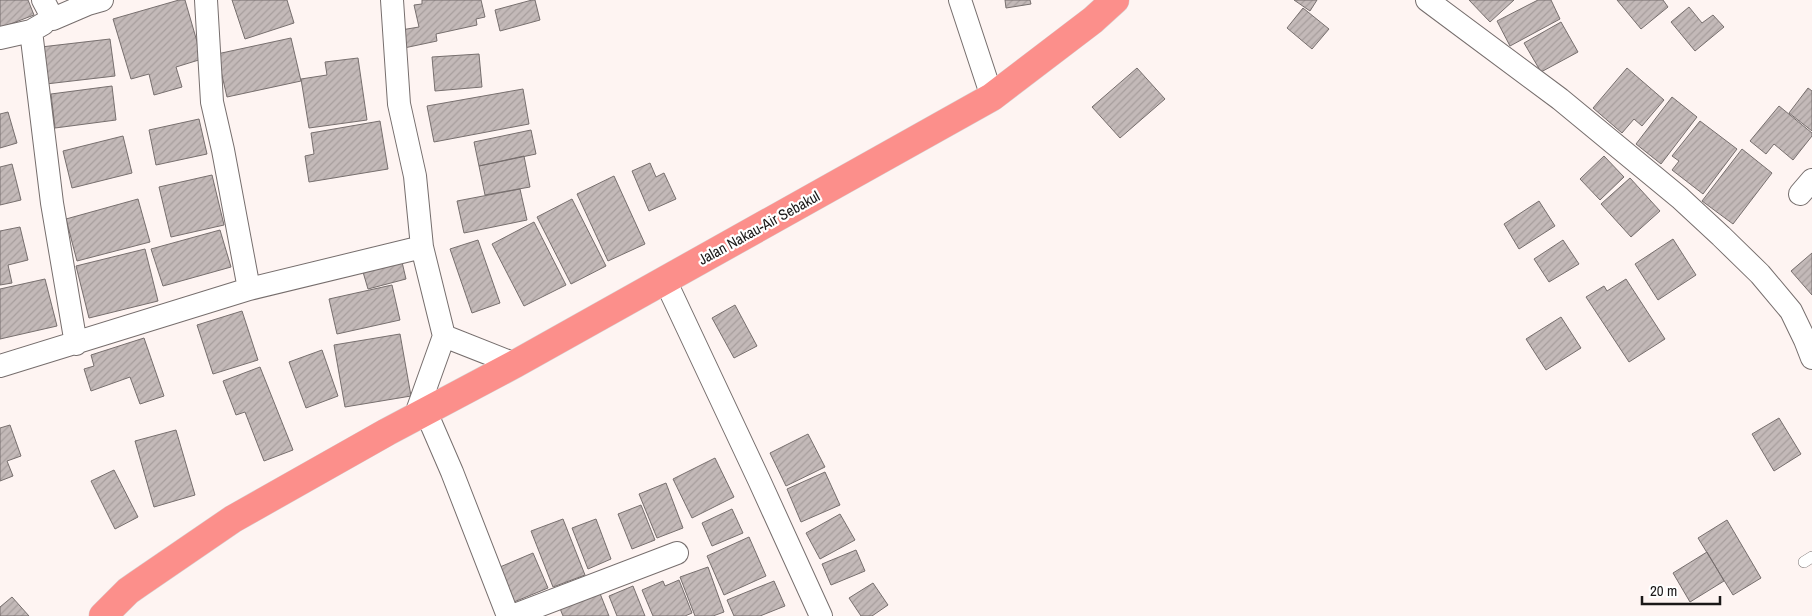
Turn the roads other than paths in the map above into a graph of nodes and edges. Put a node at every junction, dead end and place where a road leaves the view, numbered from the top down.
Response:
1 (102, 0) edge
2 (206, 0) edge
3 (392, 0) edge
4 (960, 0) edge
5 (1116, 0) edge
6 (1427, 0) edge
7 (48, 10) edge
8 (31, 31) junction
9 (0, 38) edge
10 (992, 97) junction
11 (422, 247) junction
12 (666, 280) junction
13 (250, 289) junction
14 (444, 336) junction
15 (76, 344) junction
16 (1812, 358) edge
17 (515, 364) junction
18 (0, 366) edge
19 (420, 414) junction
20 (676, 553) dead end
21 (103, 616) edge
22 (510, 616) edge
23 (821, 616) edge

1 - 7 street
2 - 13 street
3 - 11 street
4 - 10 street
5 - 10 highway, Jalan Nakau-Air Sebakul
6 - 16 street
7 - 8 street
8 - 9 street
8 - 15 street
10 - 12 highway, Jalan Nakau-Air Sebakul
11 - 13 street
11 - 14 street
12 - 17 highway, Jalan Nakau-Air Sebakul
12 - 23 street
13 - 15 street
14 - 17 street
14 - 19 street
15 - 18 street
17 - 19 highway, Jalan Nakau-Air Sebakul
19 - 21 highway, Jalan Nakau-Air Sebakul
19 - 22 street
20 - 22 street

